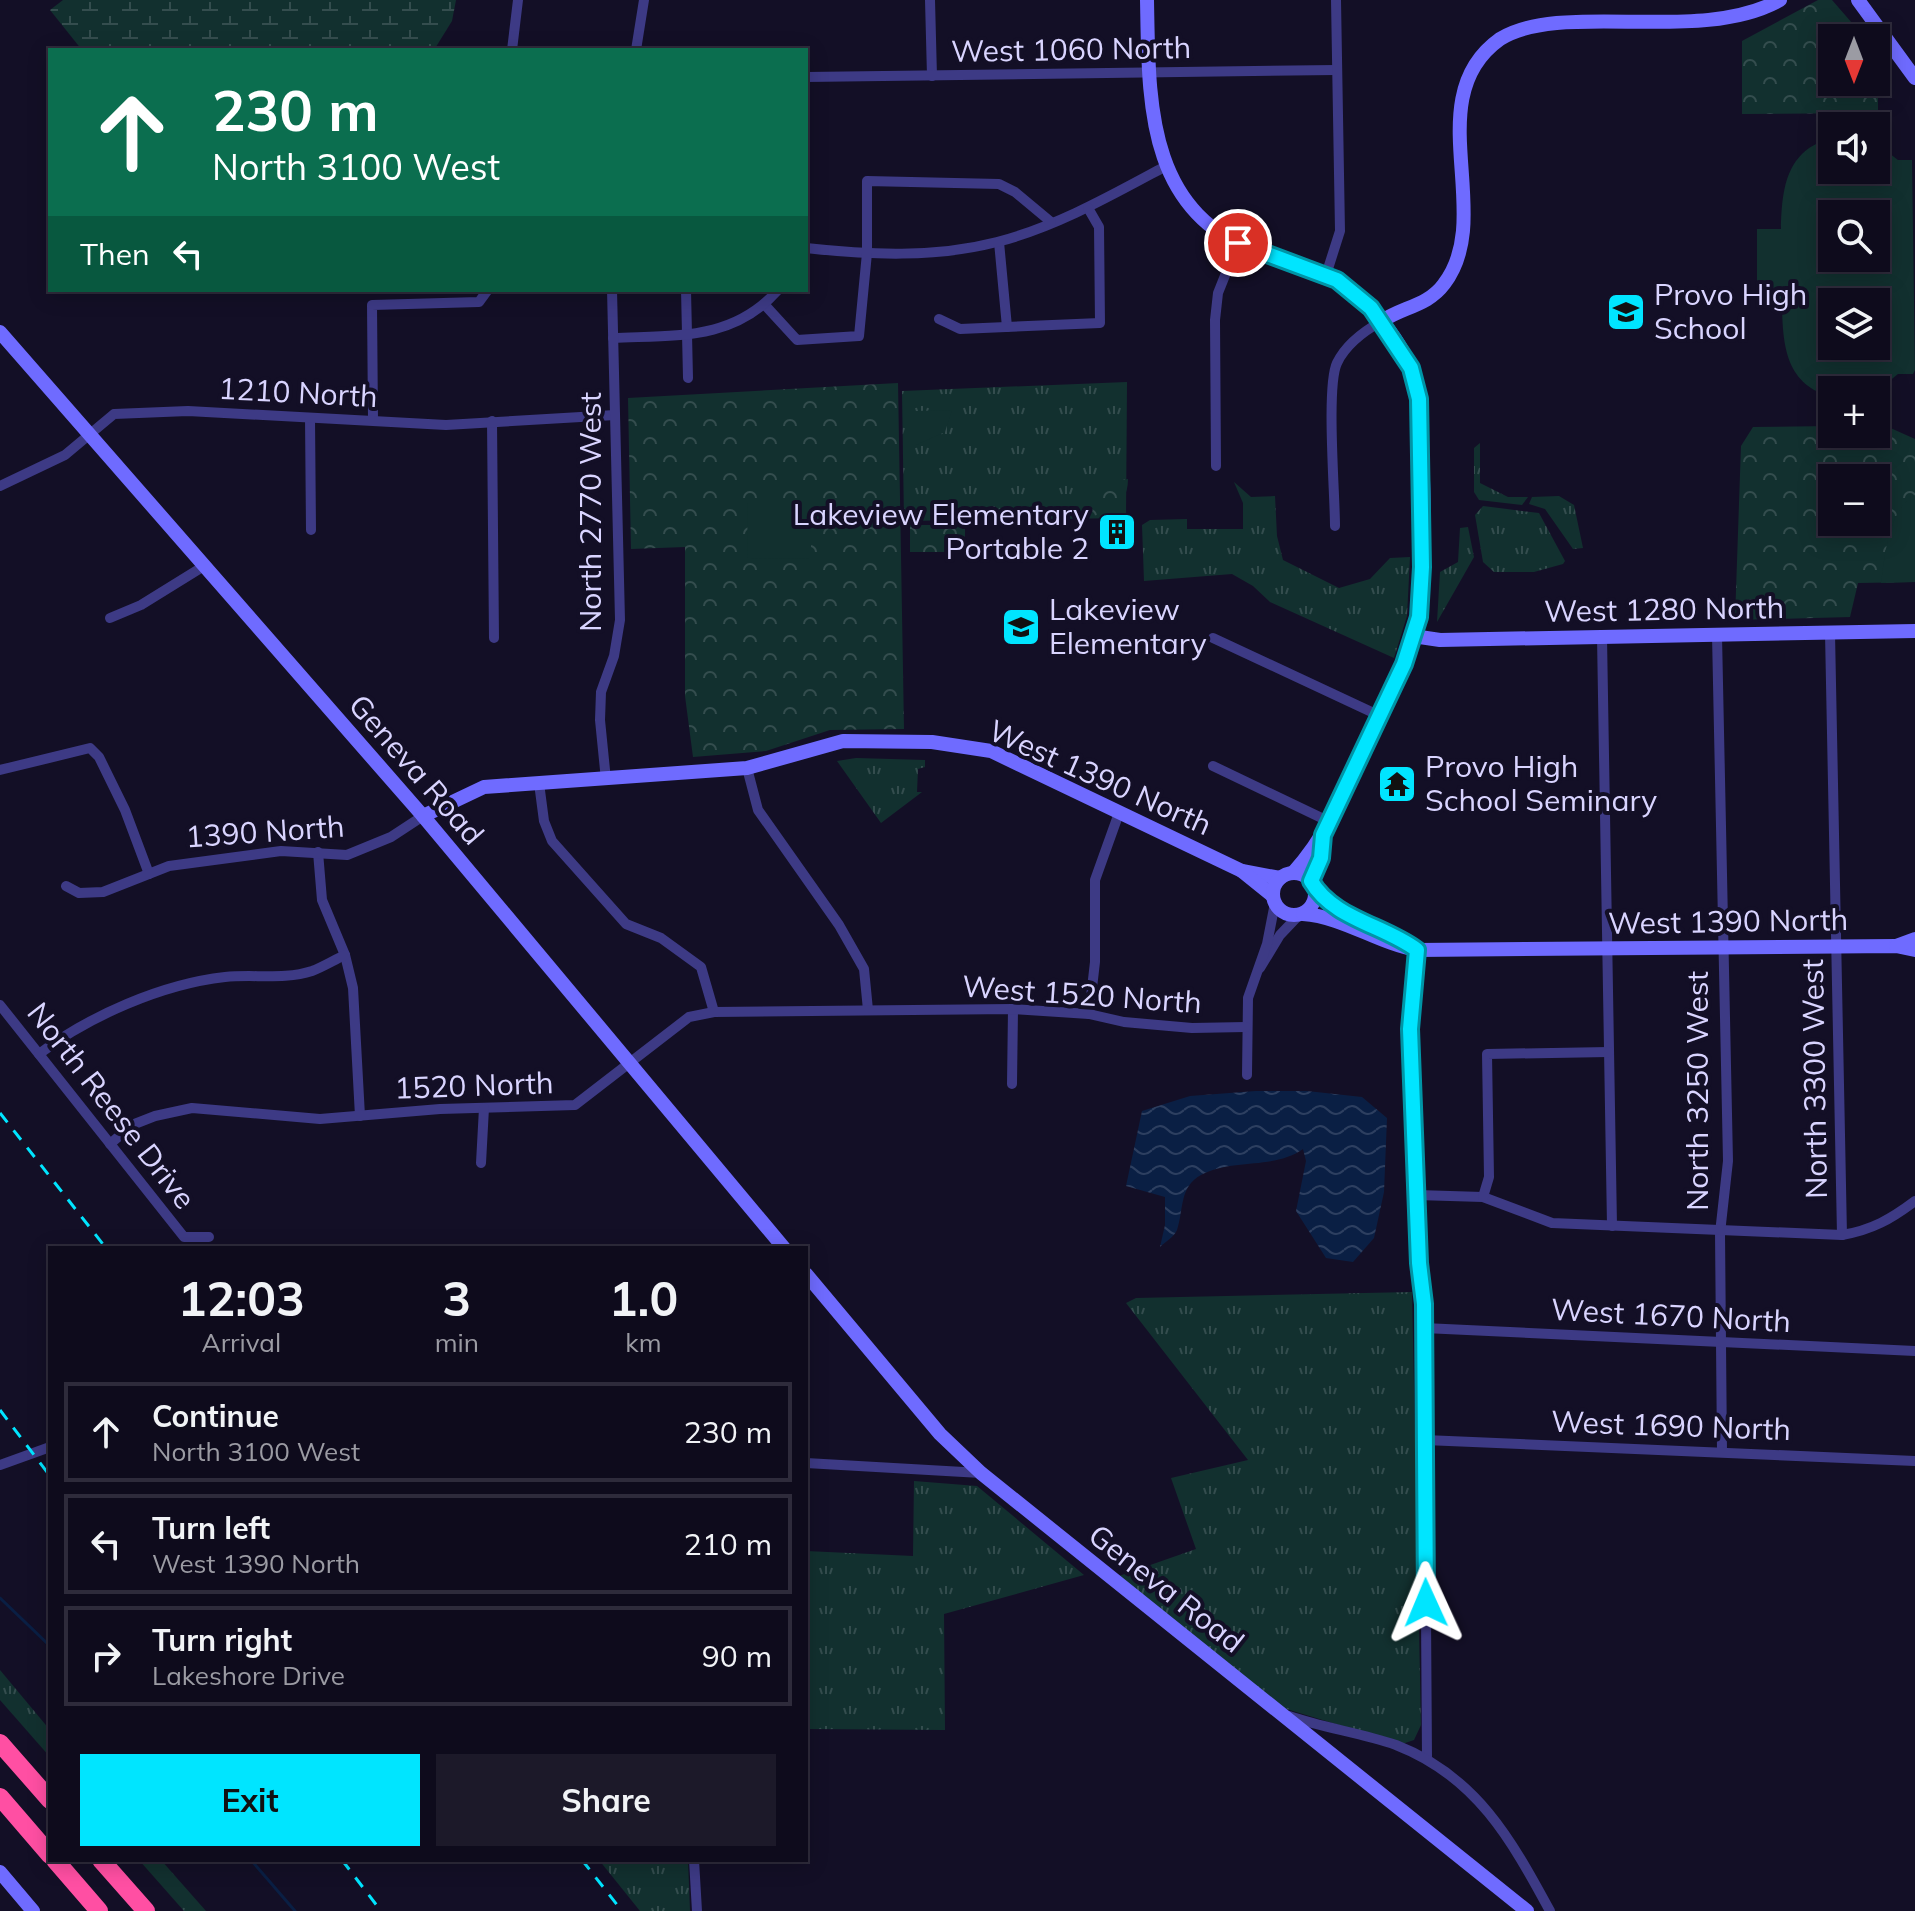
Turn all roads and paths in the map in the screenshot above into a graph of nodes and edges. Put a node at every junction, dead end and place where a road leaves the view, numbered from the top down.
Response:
1 (518, 0) edge
2 (644, 0) edge
3 (930, 0) edge
4 (1147, 0) edge
5 (1336, 0) edge
6 (1780, 0) edge
7 (1858, 0) edge
8 (512, 48) edge
9 (636, 48) edge
10 (1336, 70) junction
11 (1148, 73) junction
12 (932, 76) junction
13 (808, 77) edge
14 (1915, 78) edge
15 (1166, 166) junction
16 (1088, 208) junction
17 (1051, 222) junction
18 (999, 242) junction
19 (1238, 243) junction
20 (808, 248) edge
21 (867, 253) junction
22 (1326, 275) junction
23 (486, 292) edge
24 (612, 292) edge
25 (686, 292) edge
26 (776, 292) edge
27 (765, 305) junction
28 (939, 319) dead end
29 (1382, 321) junction
30 (1007, 327) junction
31 (0, 332) edge
32 (686, 334) junction
33 (613, 338) junction
34 (688, 378) dead end
35 (615, 415) junction
36 (310, 418) junction
37 (373, 419) junction
38 (492, 421) junction
39 (89, 434) junction
40 (1216, 466) dead end
41 (0, 486) edge
42 (1335, 526) dead end
43 (311, 530) dead end
44 (204, 566) junction
45 (110, 618) dead end
46 (1915, 631) edge
47 (1830, 633) junction
48 (1717, 635) junction
49 (1413, 636) junction
50 (1602, 637) junction
51 (494, 638) dead end
52 (1213, 638) dead end
53 (1378, 715) junction
54 (1213, 766) dead end
55 (747, 768) junction
56 (0, 770) edge
57 (606, 780) junction
58 (539, 783) junction
59 (1119, 813) junction
60 (423, 816) junction
61 (1327, 828) junction
62 (318, 852) junction
63 (1242, 871) junction
64 (149, 874) junction
65 (1286, 876) junction
66 (1312, 884) junction
67 (66, 886) dead end
68 (1274, 900) junction
69 (1301, 914) junction
70 (1915, 939) edge
71 (1896, 946) junction
72 (1836, 948) junction
73 (1722, 949) junction
74 (1417, 950) junction
75 (1606, 950) junction
76 (1915, 950) edge
77 (345, 955) junction
78 (1259, 969) junction
79 (0, 1005) edge
80 (1013, 1009) junction
81 (868, 1010) junction
82 (714, 1012) junction
83 (1089, 1014) junction
84 (1246, 1027) junction
85 (1609, 1052) junction
86 (39, 1054) junction
87 (628, 1062) junction
88 (1247, 1075) dead end
89 (1012, 1084) dead end
90 (484, 1108) junction
91 (360, 1116) junction
92 (110, 1144) junction
93 (481, 1163) dead end
94 (1417, 1195) junction
95 (1483, 1197) junction
96 (1915, 1201) edge
97 (1612, 1226) junction
98 (1720, 1233) junction
99 (1842, 1235) junction
100 (209, 1237) dead end
101 (782, 1246) edge
102 (808, 1276) edge
103 (1424, 1328) junction
104 (1722, 1343) junction
105 (1915, 1351) edge
106 (1425, 1440) junction
107 (48, 1448) edge
108 (1722, 1452) junction
109 (1915, 1461) edge
110 (808, 1463) edge
111 (0, 1465) edge
112 (981, 1473) junction
113 (1280, 1713) junction
114 (0, 1743) edge
115 (1427, 1758) junction
116 (0, 1797) edge
117 (48, 1798) edge
118 (48, 1853) edge
119 (57, 1862) edge
120 (103, 1862) edge
121 (694, 1862) edge
122 (0, 1872) edge
123 (695, 1909) edge
124 (33, 1911) edge
125 (99, 1911) edge
126 (146, 1911) edge
127 (1527, 1911) edge
128 (1550, 1911) edge

1 - 8 street
2 - 9 street
3 - 12 street
4 - 11 street
5 - 10 street
6 - 29 street
7 - 14 street
10 - 11 street, West 1060 North
10 - 22 street
11 - 12 street, West 1060 North
11 - 15 street
12 - 13 street, West 1060 North
15 - 16 street
15 - 19 street
16 - 17 street
16 - 30 street
17 - 18 street
17 - 21 street
18 - 21 street
18 - 30 street
19 - 22 street
19 - 40 street
20 - 21 street
21 - 27 street
22 - 29 street
23 - 37 street
24 - 33 street, North 2770 West
25 - 32 street
26 - 27 street
27 - 32 street
28 - 30 street
29 - 42 street
29 - 49 street
31 - 39 street, Geneva Road
32 - 33 street
32 - 34 street
33 - 35 street, North 2770 West
35 - 38 street, 1210 North
35 - 57 street, North 2770 West
36 - 37 street, 1210 North
36 - 39 street, 1210 North
36 - 43 street
37 - 38 street, 1210 North
38 - 51 street
39 - 41 street, 1210 North
39 - 44 street, Geneva Road
44 - 45 street
44 - 60 street, Geneva Road
46 - 47 street, West 1280 North
47 - 48 street, West 1280 North
47 - 72 street, North 3300 West
48 - 50 street, West 1280 North
48 - 73 street, North 3250 West
49 - 50 street, West 1280 North
49 - 53 street
50 - 75 street
52 - 53 street
53 - 61 street
54 - 61 street
55 - 57 street, 1390 North
55 - 59 street, West 1390 North
55 - 81 street
56 - 64 street
57 - 58 street, 1390 North
58 - 60 street, 1390 North
58 - 82 street
59 - 63 street, West 1390 North
59 - 83 street
60 - 62 street, 1390 North
60 - 87 street, Geneva Road
61 - 65 street
61 - 66 street
62 - 64 street, 1390 North
62 - 77 street
63 - 65 street, West 1390 North
63 - 68 street, West 1390 North
64 - 67 street, 1390 North
65 - 66 street
65 - 68 street
66 - 69 street
66 - 74 street
68 - 69 street
68 - 78 street
69 - 74 street, West 1390 North
69 - 78 street
70 - 71 street, West 1390 North
71 - 72 street, West 1390 North
71 - 76 street, West 1390 North
72 - 73 street, West 1390 North
72 - 99 street, North 3300 West
73 - 75 street, West 1390 North
73 - 98 street, North 3250 West
74 - 75 street, West 1390 North
74 - 94 street
75 - 85 street
77 - 86 street
77 - 91 street
78 - 84 street
79 - 86 street, North Reese Drive
80 - 81 street, West 1520 North
80 - 83 street, West 1520 North
80 - 89 street
81 - 82 street, 1520 North
82 - 87 street, 1520 North
83 - 84 street, West 1520 North
84 - 88 street
85 - 95 street
85 - 97 street
86 - 92 street, North Reese Drive
87 - 90 street, 1520 North
87 - 101 street, Geneva Road
90 - 91 street, 1520 North
90 - 93 street
91 - 92 street, 1520 North
92 - 100 street, North Reese Drive
94 - 95 street
94 - 103 street
95 - 97 street
96 - 99 street
97 - 98 street
98 - 99 street
98 - 104 street, North 3250 West
102 - 112 street, Geneva Road
103 - 104 street, West 1670 North
103 - 106 street
104 - 105 street, West 1670 North
104 - 108 street, North 3250 West
106 - 108 street, West 1690 North
106 - 115 street
107 - 111 street
108 - 109 street, West 1690 North
110 - 112 street
112 - 113 street, Geneva Road
113 - 115 street
113 - 127 street, Geneva Road
114 - 117 highway
115 - 128 street
116 - 118 highway
119 - 125 highway
120 - 126 highway
121 - 123 street
122 - 124 street

